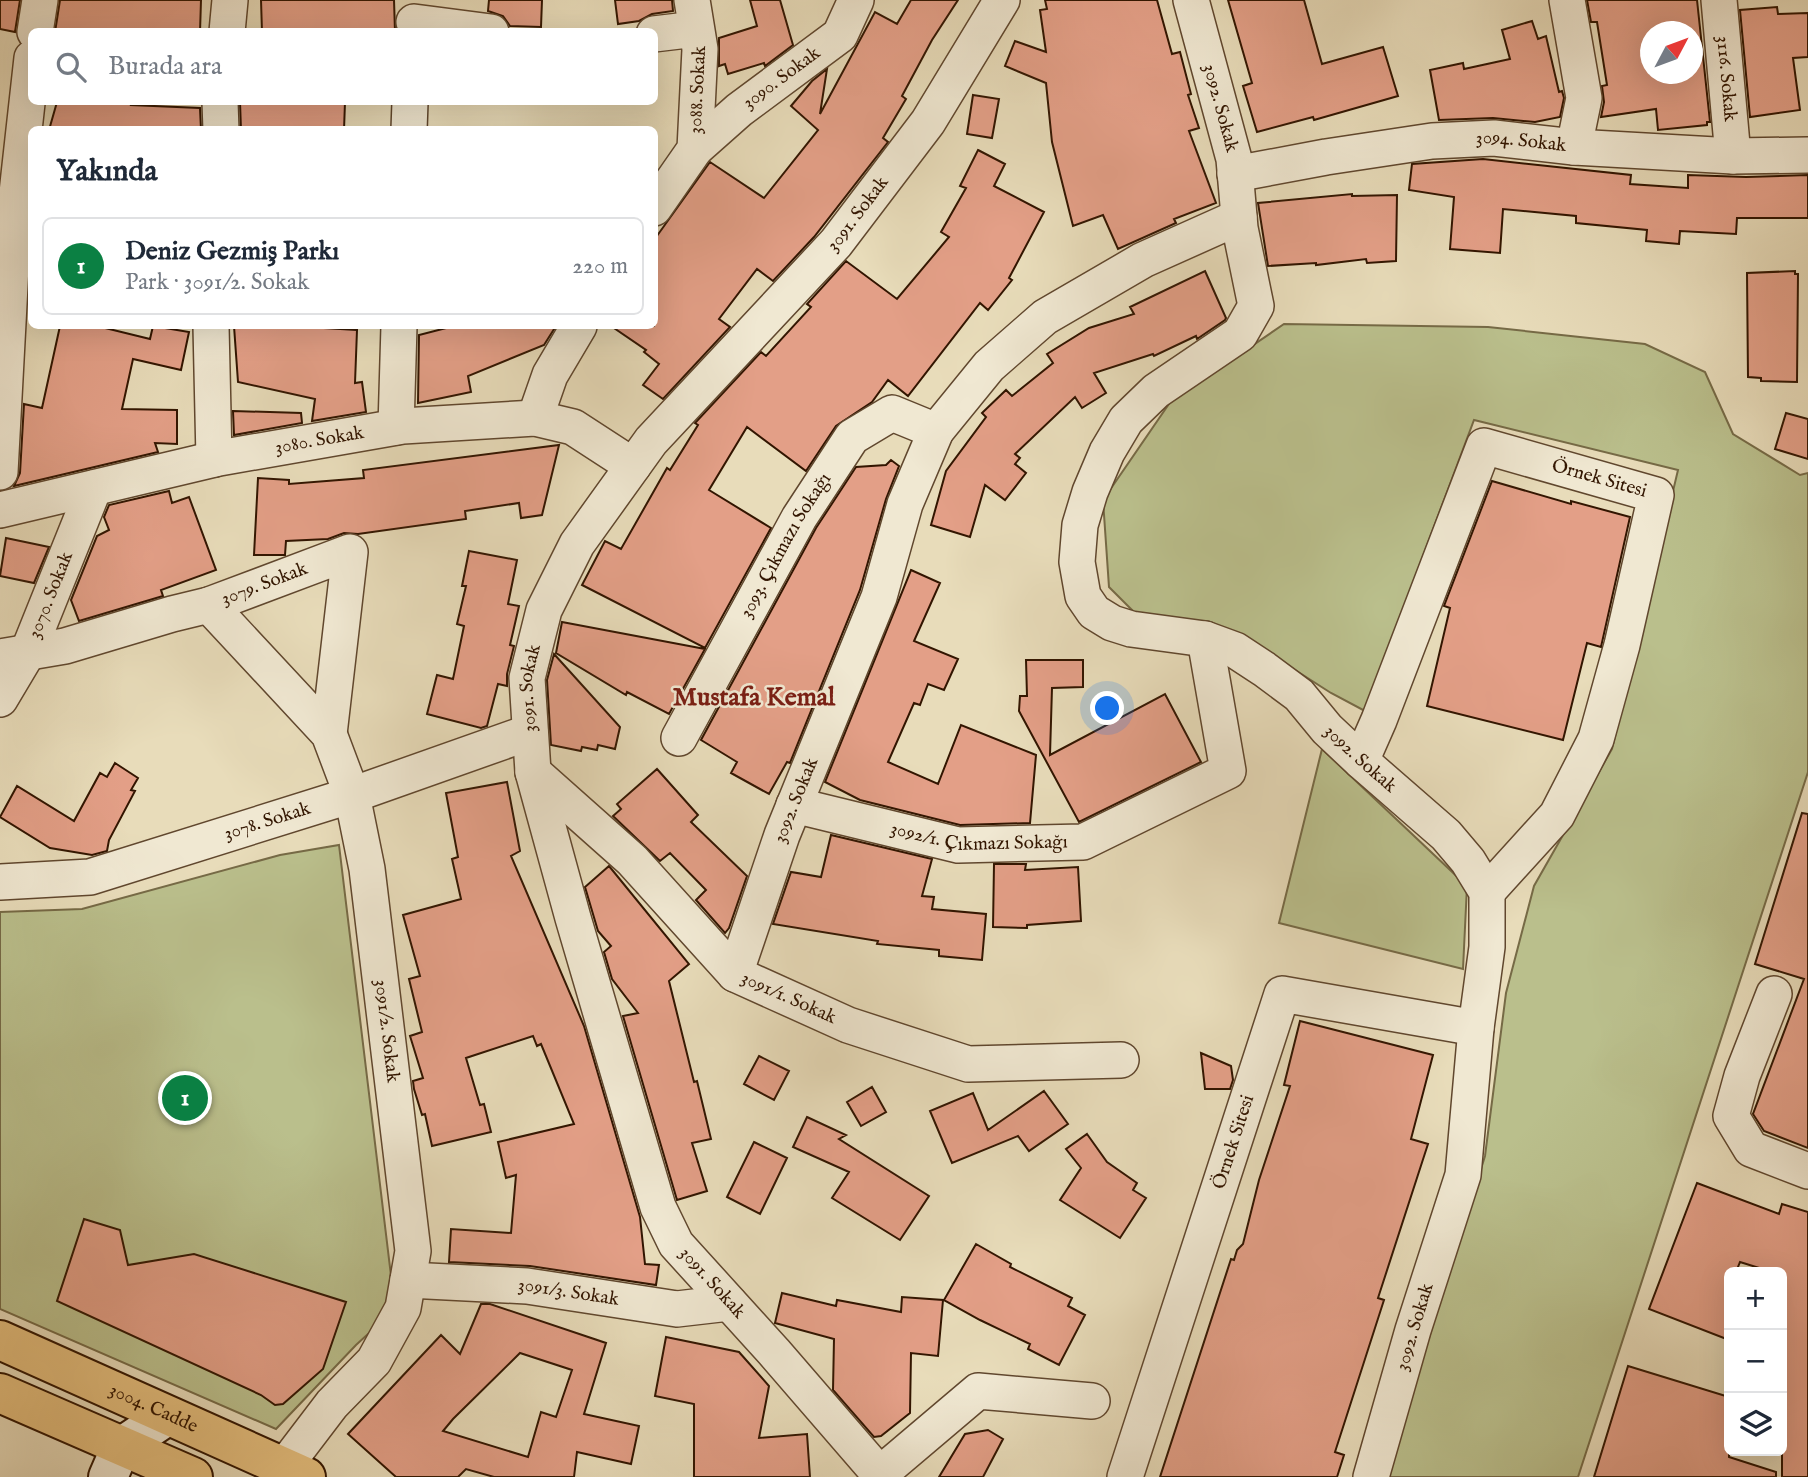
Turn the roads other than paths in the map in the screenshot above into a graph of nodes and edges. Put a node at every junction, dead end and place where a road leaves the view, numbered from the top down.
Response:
1 (40, 0) edge
2 (230, 0) edge
3 (856, 0) edge
4 (1002, 0) edge
5 (1191, 0) edge
6 (1567, 0) edge
7 (1719, 0) edge
8 (694, 15) edge
9 (414, 18) edge
10 (36, 28) edge
11 (227, 28) edge
12 (469, 28) edge
13 (658, 32) edge
14 (28, 94) edge
15 (220, 105) edge
16 (410, 105) edge
17 (220, 126) edge
18 (409, 126) edge
19 (1574, 147) junction
20 (695, 149) junction
21 (1808, 155) edge
22 (1733, 156) junction
23 (1235, 174) junction
24 (658, 202) edge
25 (1239, 216) junction
26 (211, 329) edge
27 (399, 329) edge
28 (577, 329) edge
29 (536, 418) junction
30 (396, 427) junction
31 (936, 430) junction
32 (214, 459) junction
33 (633, 466) junction
34 (0, 472) edge
35 (94, 488) junction
36 (0, 510) edge
37 (209, 605) junction
38 (1205, 639) junction
39 (14, 655) edge
40 (0, 699) edge
41 (530, 732) junction
42 (329, 734) junction
43 (679, 738) dead end
44 (1361, 761) junction
45 (533, 772) junction
46 (352, 795) junction
47 (794, 804) junction
48 (0, 882) edge
49 (1487, 891) junction
50 (735, 974) junction
51 (1774, 994) dead end
52 (1476, 1028) junction
53 (1121, 1060) dead end
54 (1808, 1171) edge
55 (408, 1280) junction
56 (729, 1303) junction
57 (0, 1340) edge
58 (0, 1393) edge
59 (1092, 1401) dead end
60 (167, 1416) junction
61 (115, 1462) edge
62 (295, 1472) edge
63 (881, 1476) edge
64 (193, 1477) edge
65 (1125, 1477) edge
66 (1371, 1477) edge

1 - 10 street
2 - 11 street
3 - 20 street, 3090. Sokak
4 - 33 street, 3091. Sokak
5 - 23 street, 3092. Sokak
6 - 19 street
7 - 22 street, 3116. Sokak
8 - 13 street
8 - 20 street, 3088. Sokak
9 - 12 street
14 - 34 street
15 - 17 street
16 - 18 street
19 - 22 street, 3094. Sokak
19 - 23 street, 3094. Sokak
20 - 24 street, 3088. Sokak
21 - 22 street, 3094. Sokak
23 - 25 street, 3092. Sokak
25 - 31 street, 3092. Sokak
25 - 38 street, 3092. Sokak
26 - 32 street
27 - 30 street
28 - 29 street
29 - 30 street, 3080. Sokak
29 - 33 street, 3080. Sokak
30 - 32 street, 3080. Sokak
31 - 43 street, 3093. Çıkmazı Sokağı
31 - 47 street, 3092. Sokak
32 - 35 street, 3080. Sokak
33 - 41 street, 3091. Sokak
35 - 36 street, 3080. Sokak
35 - 39 street, 3070. Sokak
37 - 39 street, 3079. Sokak
37 - 42 street, 3091/2. Sokak
37 - 42 street, 3079. Sokak
38 - 44 street, 3092. Sokak
38 - 47 street, 3092/1. Çıkmazı Sokağı
39 - 40 street, 3070. Sokak
41 - 45 street, 3091. Sokak
41 - 46 street, 3078. Sokak
42 - 46 street, 3091/2. Sokak
44 - 49 street, 3092. Sokak
44 - 49 street, Örnek Sitesi
45 - 50 street, 3091/1. Sokak
45 - 56 street, 3091. Sokak
46 - 48 street, 3078. Sokak
46 - 55 street, 3091/2. Sokak
47 - 50 street, 3092. Sokak
49 - 52 street, 3092. Sokak
50 - 53 street, 3091/1. Sokak
51 - 54 street
52 - 65 street, Örnek Sitesi
52 - 66 street, 3092. Sokak
55 - 56 street, 3091/3. Sokak
55 - 62 street, 3091/2. Sokak
56 - 63 street, 3091. Sokak
57 - 60 main road, 3004. Cadde
58 - 61 main road
59 - 63 street
60 - 61 main road
60 - 62 main road, 3004. Cadde
61 - 64 main road

